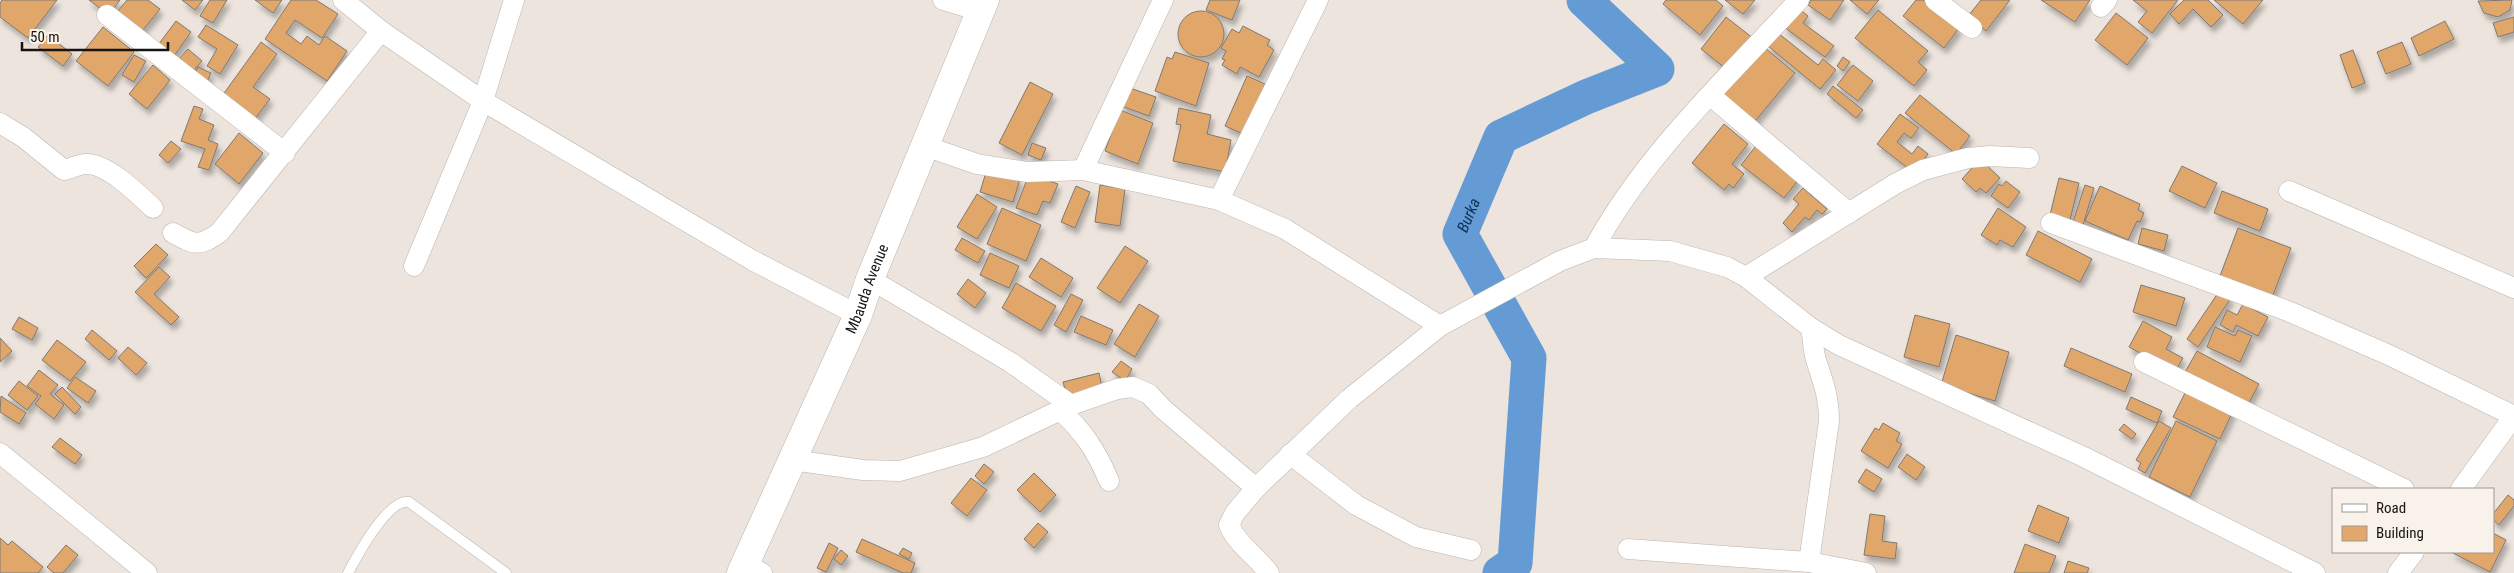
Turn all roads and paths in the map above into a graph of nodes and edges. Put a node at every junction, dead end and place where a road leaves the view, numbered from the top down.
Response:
1 (343, 0) edge
2 (514, 0) edge
3 (943, 0) edge
4 (1163, 0) edge
5 (1318, 0) edge
6 (1799, 0) edge
7 (1935, 0) edge
8 (982, 6) edge
9 (107, 15) dead end
10 (1972, 28) dead end
11 (381, 31) junction
12 (1710, 96) junction
13 (483, 101) junction
14 (0, 123) edge
15 (925, 146) junction
16 (285, 153) junction
17 (2029, 158) dead end
18 (1082, 170) junction
19 (2289, 191) dead end
20 (1219, 200) junction
21 (153, 208) dead end
22 (1849, 213) junction
23 (2051, 223) dead end
24 (173, 233) dead end
25 (1594, 248) junction
26 (414, 266) dead end
27 (1746, 277) junction
28 (870, 279) junction
29 (2514, 288) edge
30 (858, 315) junction
31 (1440, 326) junction
32 (1811, 328) junction
33 (2144, 362) dead end
34 (1066, 408) junction
35 (2514, 416) edge
36 (0, 453) edge
37 (1290, 454) junction
38 (792, 460) junction
39 (1109, 481) dead end
40 (1256, 488) junction
41 (2402, 488) edge
42 (2462, 488) edge
43 (1628, 549) dead end
44 (1470, 550) dead end
45 (2413, 553) edge
46 (1809, 562) junction
47 (749, 570) edge
48 (147, 573) edge
49 (348, 573) edge
50 (506, 573) edge
51 (1268, 573) edge
52 (1866, 573) edge
53 (2315, 573) edge
54 (2398, 573) edge

1 - 11 street
2 - 13 street
3 - 8 street
4 - 18 street
5 - 20 street
6 - 12 street
7 - 10 street
8 - 15 street, Mbauda Avenue
9 - 16 street
11 - 13 street
11 - 16 street
12 - 22 street
12 - 25 street
13 - 26 street
13 - 30 street
14 - 21 street
15 - 18 street
15 - 28 street, Mbauda Avenue
16 - 24 street
17 - 22 street
18 - 20 street
19 - 29 street
20 - 31 street
22 - 27 street
23 - 35 street
25 - 27 street
25 - 31 street
27 - 32 street
28 - 30 street, Mbauda Avenue
28 - 34 street
30 - 38 street, Mbauda Avenue
31 - 37 street
32 - 46 street
32 - 53 street
33 - 41 street
34 - 38 street
34 - 39 street
34 - 40 street
35 - 42 street
36 - 48 street
37 - 40 street
37 - 44 street
38 - 47 street, Mbauda Avenue
40 - 51 street
43 - 46 street
45 - 54 street
46 - 52 street
49 - 50 lane

